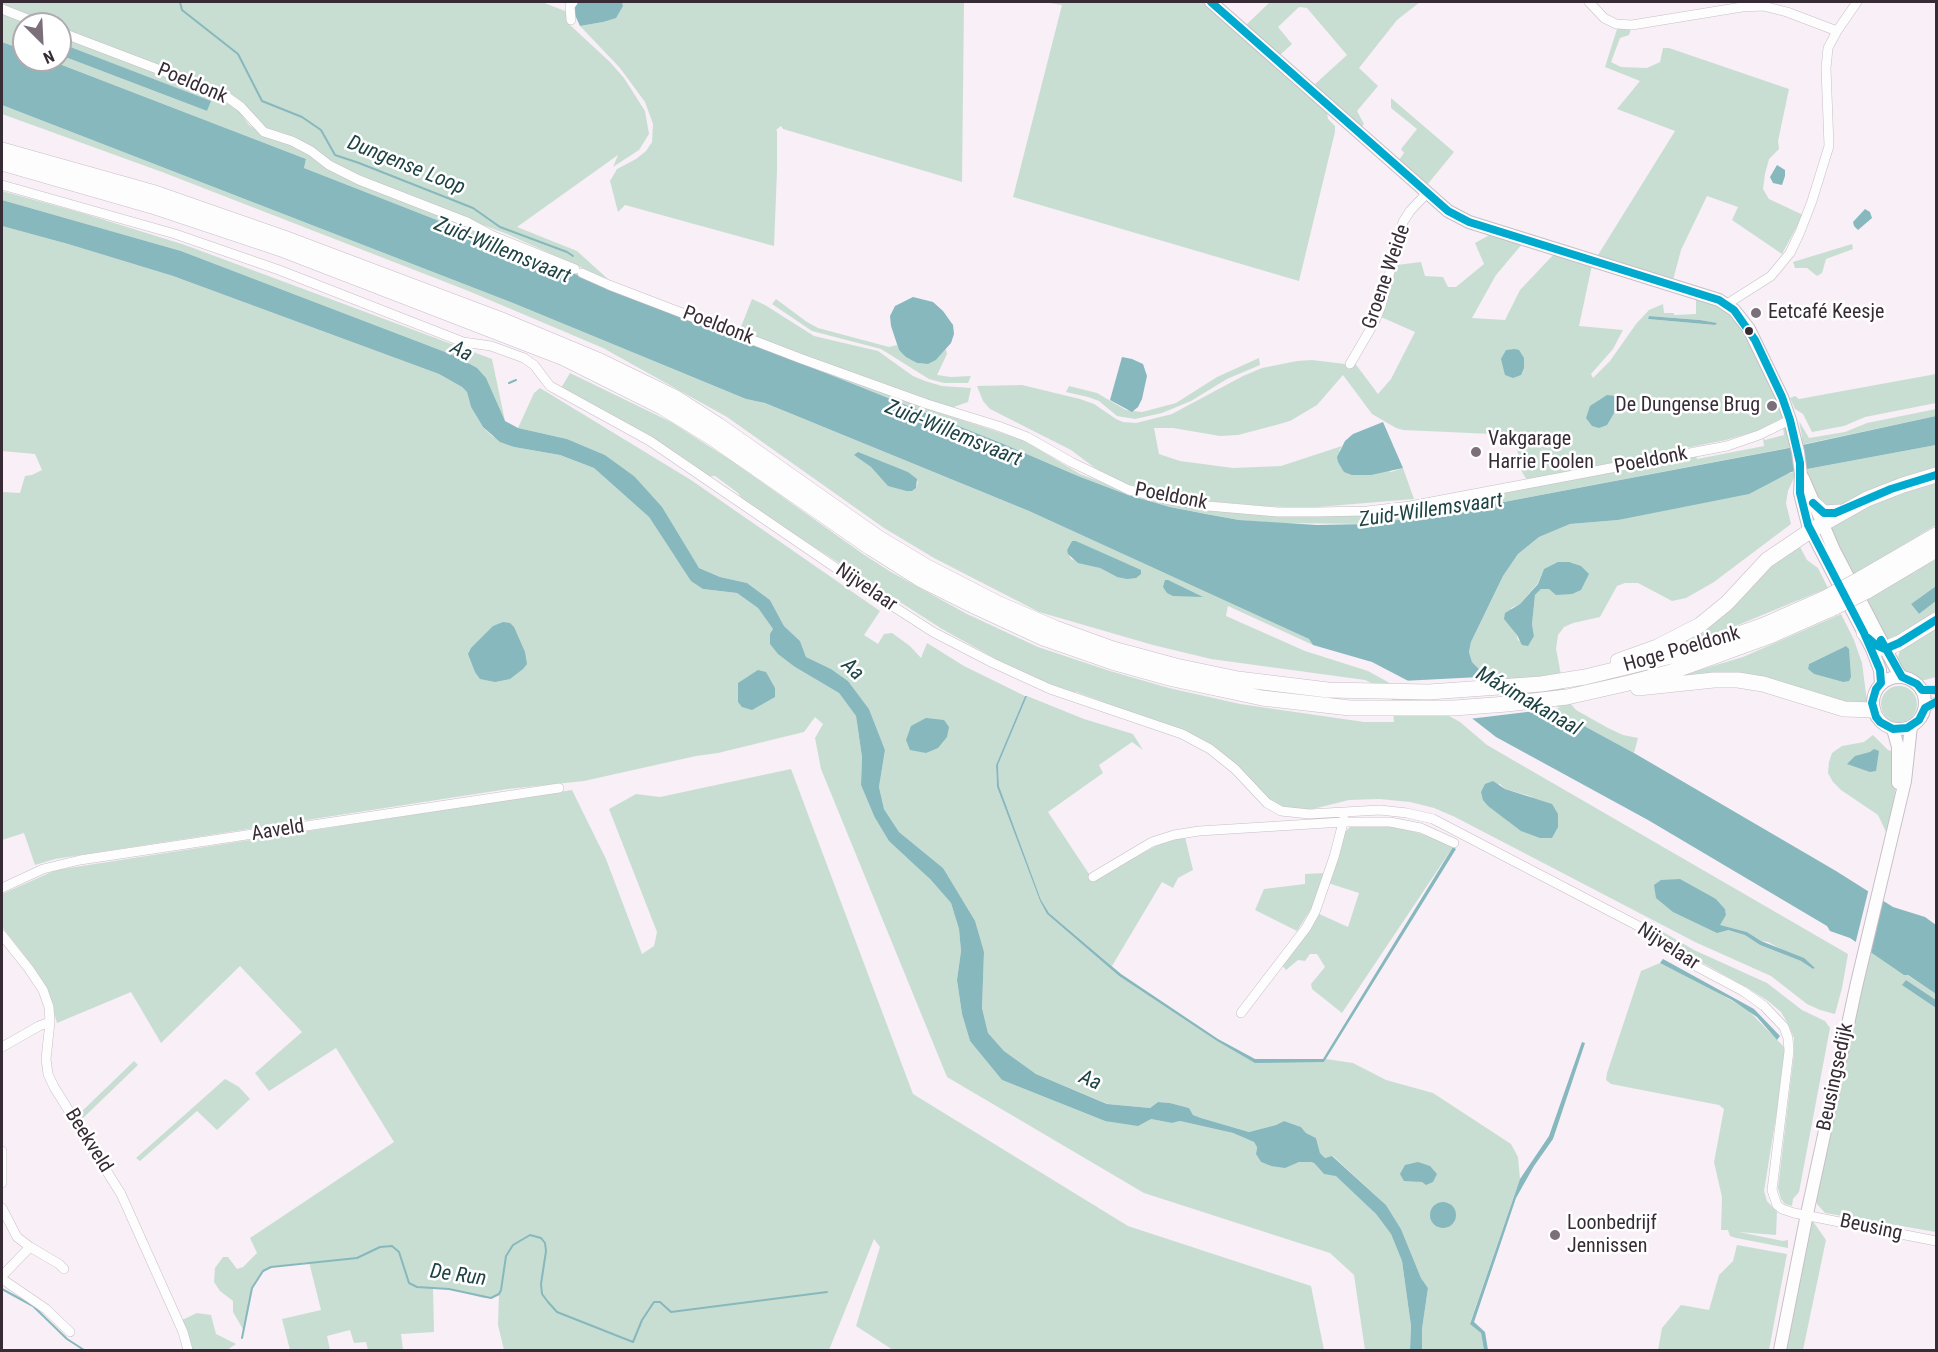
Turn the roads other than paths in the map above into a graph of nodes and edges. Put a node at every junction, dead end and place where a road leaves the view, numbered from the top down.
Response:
1 (573, 2) edge
2 (1211, 2) edge
3 (1589, 2) edge
4 (1857, 2) edge
5 (571, 20) dead end
6 (1837, 31) junction
7 (72, 37) edge
8 (2, 150) edge
9 (2, 163) edge
10 (2, 185) edge
11 (1427, 193) junction
12 (1728, 304) junction
13 (465, 313) junction
14 (1350, 364) dead end
15 (1790, 420) junction
16 (1801, 474) junction
17 (1936, 475) edge
18 (1813, 503) junction
19 (1846, 510) junction
20 (1816, 528) junction
21 (1936, 535) edge
22 (1936, 550) edge
23 (1864, 585) junction
24 (1828, 603) junction
25 (1936, 620) edge
26 (1864, 633) junction
27 (1886, 649) junction
28 (1902, 676) junction
29 (1585, 677) junction
30 (1881, 683) junction
31 (1611, 688) junction
32 (1922, 690) junction
33 (1936, 690) edge
34 (1936, 702) edge
35 (1925, 708) junction
36 (1873, 711) junction
37 (1911, 726) junction
38 (1893, 729) junction
39 (559, 788) dead end
40 (1898, 806) junction
41 (1281, 811) junction
42 (1348, 811) junction
43 (1343, 822) junction
44 (1278, 827) junction
45 (1454, 843) dead end
46 (1093, 878) dead end
47 (2, 888) edge
48 (2, 934) edge
49 (1241, 1013) dead end
50 (50, 1022) junction
51 (2, 1047) edge
52 (2, 1151) edge
53 (2, 1183) edge
54 (2, 1208) edge
55 (1807, 1214) junction
56 (1936, 1241) edge
57 (30, 1247) junction
58 (64, 1269) dead end
59 (2, 1278) edge
60 (70, 1332) dead end
61 (188, 1350) edge
62 (1780, 1350) edge

1 - 5 street
2 - 11 street
3 - 6 street
4 - 6 street
6 - 12 street
7 - 15 street, Poeldonk
8 - 13 highway
9 - 13 highway
10 - 41 street, Nijvelaar
11 - 12 street
11 - 14 street, Groene Weide
12 - 15 street
13 - 29 highway, Hoge Poeldonk
13 - 31 highway, Hoge Poeldonk
15 - 16 street
16 - 18 street
16 - 20 street
17 - 19 highway
18 - 19 highway
18 - 20 street
19 - 20 highway
20 - 26 street
20 - 27 street
20 - 29 highway
21 - 23 highway, Hoge Poeldonk
22 - 23 highway, Hoge Poeldonk
23 - 24 highway, Hoge Poeldonk, bridge
24 - 29 highway, Hoge Poeldonk
24 - 31 highway, Hoge Poeldonk
25 - 27 highway
26 - 27 highway
26 - 30 street
27 - 28 street
28 - 30 street
28 - 32 street
30 - 36 street
31 - 36 highway
32 - 33 street
32 - 35 street
34 - 35 street
35 - 37 street
36 - 38 street
37 - 38 street
37 - 40 street, Beusingsedijk
38 - 40 street, Beusingsedijk
39 - 47 street, Aaveld
40 - 55 street, Beusingsedijk
41 - 42 street, Nijvelaar
41 - 44 street
42 - 43 street
42 - 55 street, Nijvelaar
43 - 44 street
43 - 45 street
43 - 49 street
44 - 46 street
48 - 50 street, Beekveld
50 - 51 street
50 - 61 street, Beekveld
52 - 53 street
54 - 57 street
55 - 56 street, Beusing
55 - 62 street, Beusingsedijk
57 - 58 street
57 - 59 street
59 - 60 street

